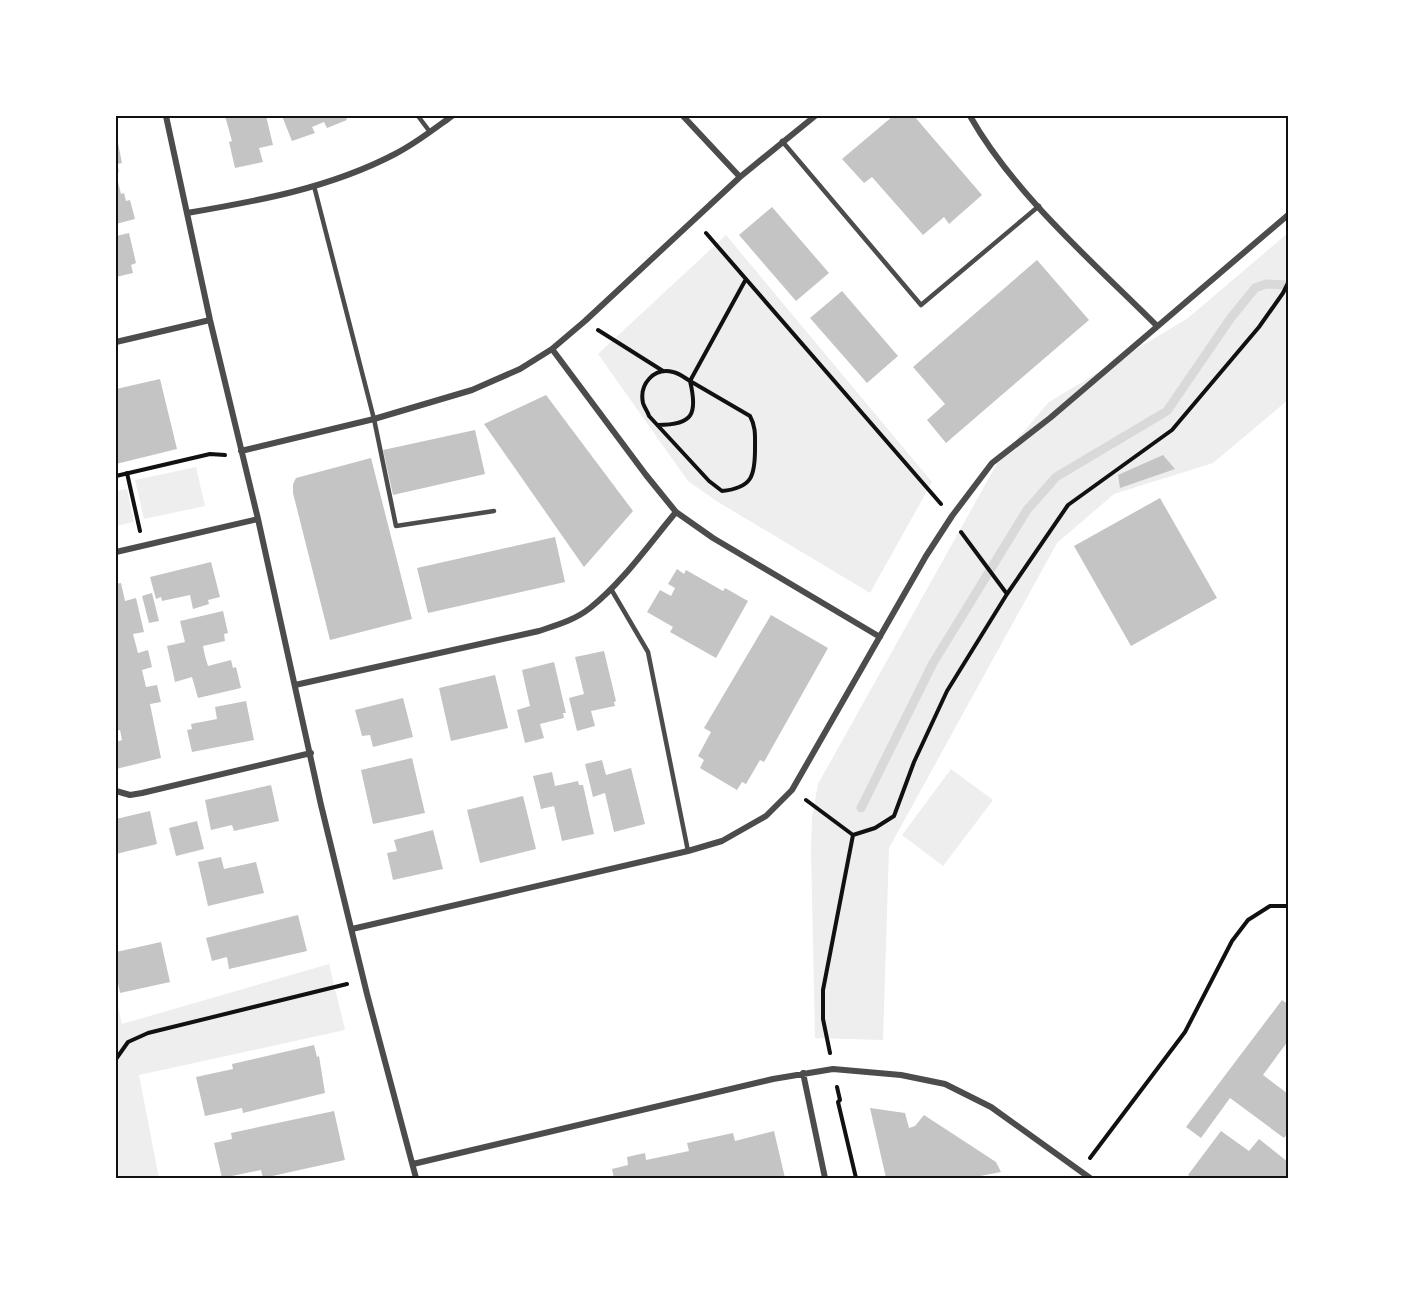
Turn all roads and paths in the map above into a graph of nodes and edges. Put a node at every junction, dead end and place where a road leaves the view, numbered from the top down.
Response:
1 (166, 116) edge
2 (418, 116) edge
3 (452, 116) edge
4 (683, 116) edge
5 (815, 116) edge
6 (970, 116) edge
7 (430, 132) junction
8 (782, 141) junction
9 (740, 177) junction
10 (314, 186) junction
11 (1039, 206) junction
12 (187, 213) junction
13 (1288, 215) edge
14 (694, 218) junction
15 (746, 279) junction
16 (1288, 283) edge
17 (210, 320) junction
18 (585, 321) junction
19 (1157, 326) junction
20 (116, 342) edge
21 (552, 349) junction
22 (663, 372) junction
23 (690, 381) junction
24 (374, 419) junction
25 (658, 425) junction
26 (241, 451) junction
27 (225, 455) dead end
28 (127, 473) junction
29 (116, 476) edge
30 (494, 511) dead end
31 (676, 512) junction
32 (952, 516) junction
33 (258, 519) junction
34 (969, 544) dead end
35 (144, 546) junction
36 (116, 552) edge
37 (611, 589) junction
38 (1007, 594) junction
39 (880, 636) junction
40 (295, 685) junction
41 (311, 753) junction
42 (792, 790) junction
43 (116, 792) edge
44 (853, 835) junction
45 (688, 851) junction
46 (1288, 906) edge
47 (352, 929) junction
48 (347, 983) dead end
49 (830, 1053) dead end
50 (116, 1059) edge
51 (803, 1073) junction
52 (840, 1100) dead end
53 (1090, 1158) dead end
54 (413, 1164) junction
55 (1086, 1177) edge
56 (416, 1179) edge
57 (825, 1179) edge
58 (856, 1179) edge

1 - 12 street
2 - 7 lane
3 - 7 street
4 - 9 street
5 - 8 street
6 - 11 street
7 - 10 street
8 - 9 street
8 - 11 lane
9 - 14 street
10 - 12 street
10 - 24 lane
11 - 19 street
12 - 17 street
13 - 19 street
14 - 15 path
14 - 18 street
15 - 23 path
15 - 32 path
16 - 38 path
17 - 20 street
17 - 26 street
18 - 21 street
18 - 22 path
19 - 32 street
21 - 24 street
21 - 31 street
22 - 23 path
22 - 25 path
23 - 25 path
23 - 25 path
24 - 26 street
24 - 30 lane
26 - 33 street
27 - 28 path
28 - 29 path
28 - 35 path
31 - 37 street
31 - 39 street
32 - 39 street
33 - 35 street
33 - 40 street
34 - 38 path
35 - 36 street
37 - 40 street
37 - 45 lane
38 - 44 path
39 - 42 street
40 - 41 street
41 - 43 street
41 - 47 street
42 - 44 path
42 - 45 street
44 - 49 path
45 - 47 street
46 - 53 path
47 - 54 street
48 - 50 path
51 - 54 street
51 - 55 street
51 - 57 street
52 - 58 path
54 - 56 street

